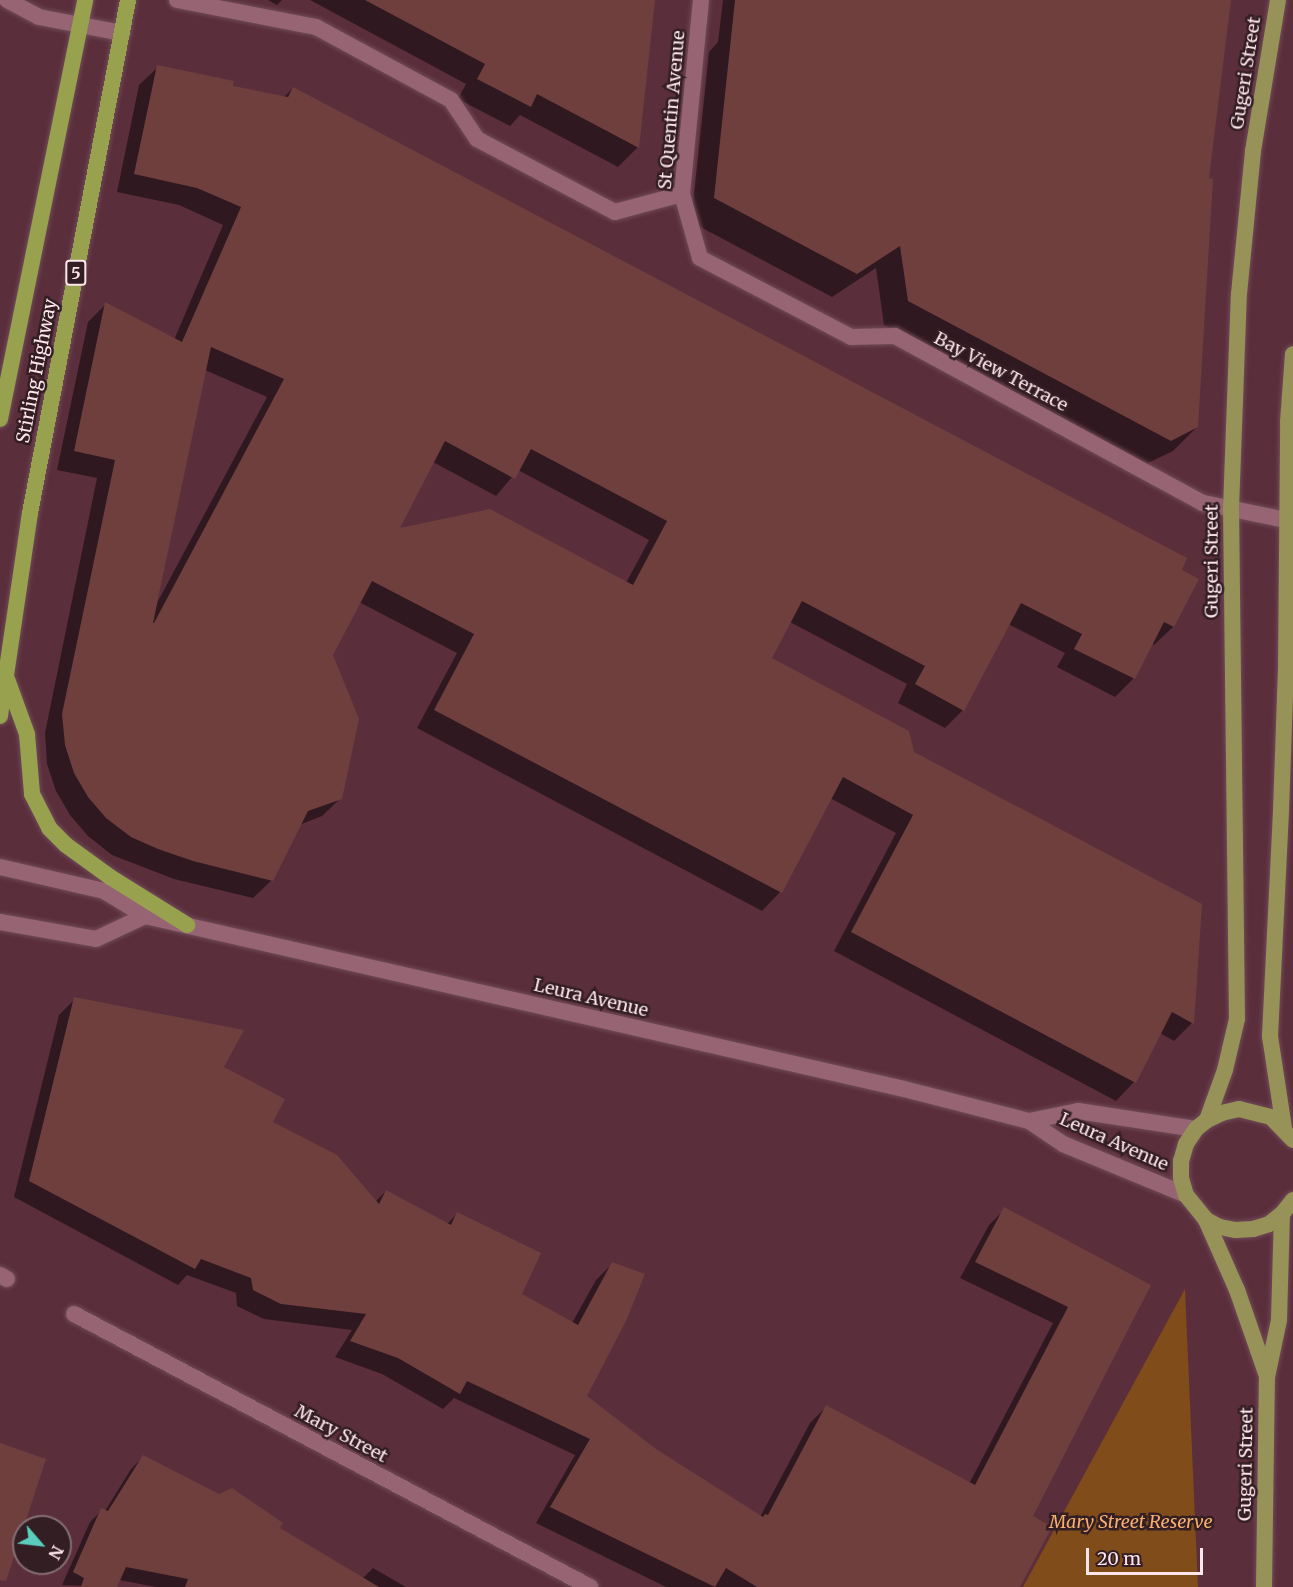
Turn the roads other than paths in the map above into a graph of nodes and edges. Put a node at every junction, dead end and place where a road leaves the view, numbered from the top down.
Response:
1 (7, 0) edge
2 (85, 0) edge
3 (128, 0) edge
4 (177, 0) edge
5 (701, 0) edge
6 (1278, 0) edge
7 (81, 25) junction
8 (122, 33) junction
9 (682, 194) junction
10 (700, 258) joint
11 (1293, 354) edge
12 (0, 419) edge
13 (1231, 509) junction
14 (1286, 520) junction
15 (7, 678) junction
16 (0, 716) edge
17 (0, 867) edge
18 (145, 916) junction
19 (0, 922) edge
20 (187, 925) junction
21 (1029, 1120) junction
22 (1201, 1124) junction
23 (1288, 1134) edge
24 (1186, 1195) junction
25 (1293, 1200) edge
26 (1282, 1214) junction
27 (1206, 1220) junction
28 (74, 1314) dead end
29 (1267, 1377) junction
30 (590, 1587) edge
31 (1264, 1587) edge

1 - 7 street
2 - 7 highway, Stirling Highway
3 - 8 highway, Stirling Highway / 5
4 - 9 street
5 - 9 street, St Quentin Avenue
6 - 13 main road, Gugeri Street
7 - 8 street
7 - 12 highway, Stirling Highway
8 - 15 highway, Stirling Highway / 5
9 - 10 street, St Quentin Avenue
10 - 13 street, Bay View Terrace
11 - 14 main road
13 - 14 street, Bay View Terrace
13 - 22 main road, Gugeri Street
14 - 23 main road
15 - 16 highway, Stirling Highway / 5
15 - 20 highway
17 - 18 street, Leura Avenue
18 - 19 street
18 - 20 street, Leura Avenue
20 - 21 street, Leura Avenue
21 - 22 street, Leura Avenue
21 - 24 street, Leura Avenue
22 - 23 main road
22 - 24 main road, Gugeri Street
24 - 27 main road, Gugeri Street
25 - 26 main road
26 - 27 main road
26 - 29 main road, Gugeri Street
27 - 29 main road, Gugeri Street
28 - 30 street, Mary Street
29 - 31 main road, Gugeri Street

